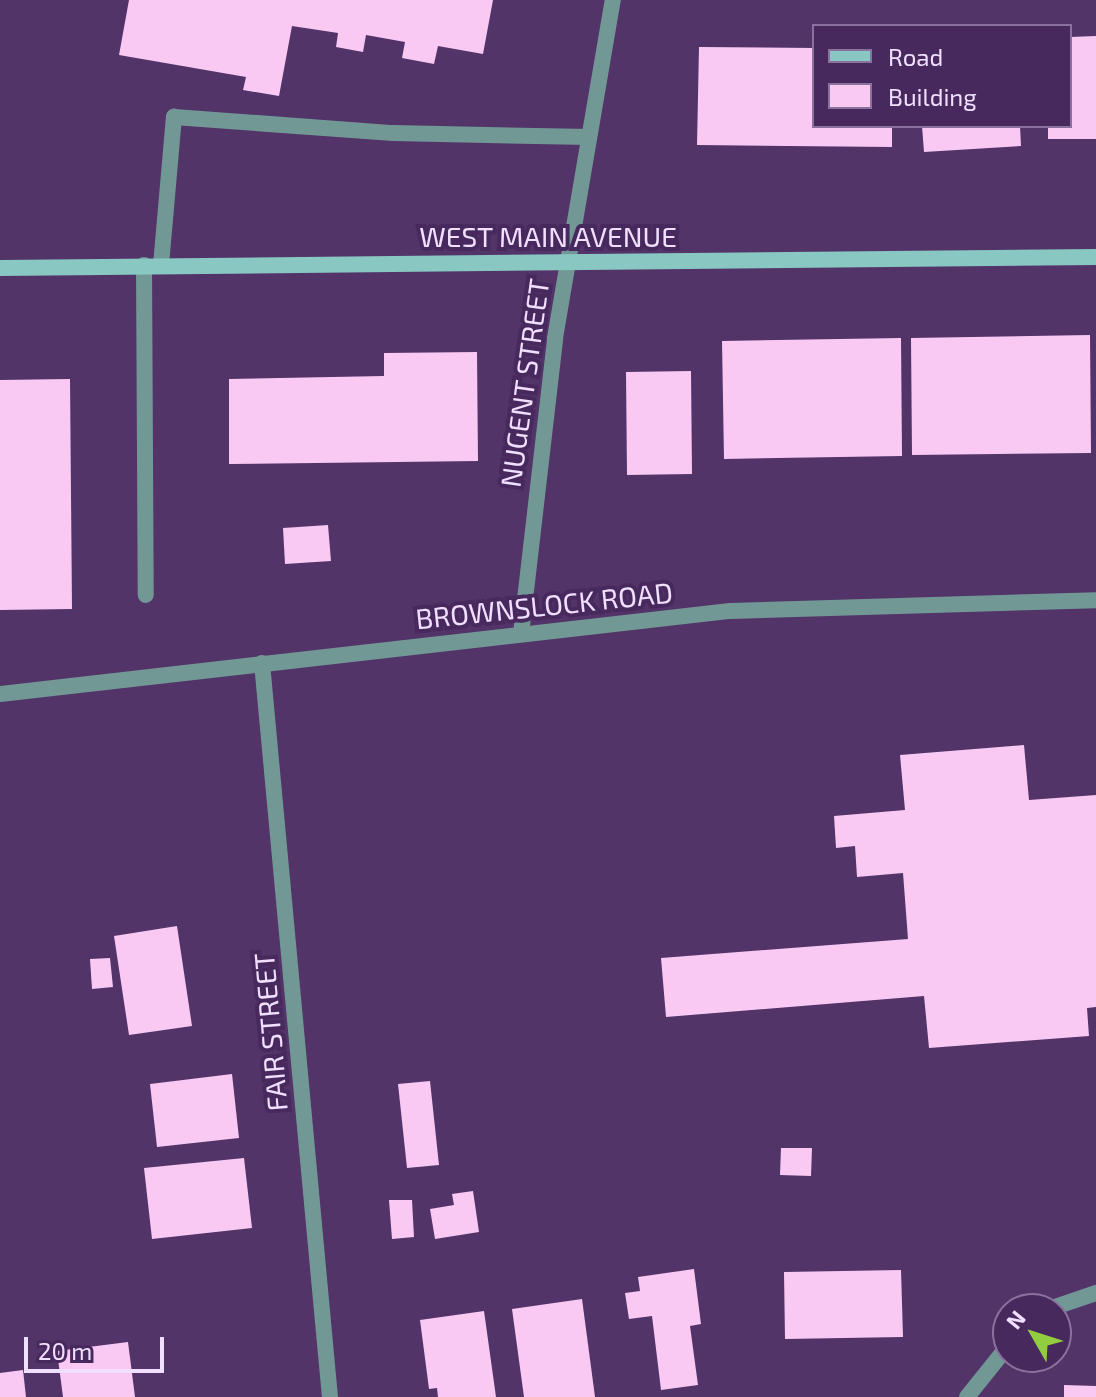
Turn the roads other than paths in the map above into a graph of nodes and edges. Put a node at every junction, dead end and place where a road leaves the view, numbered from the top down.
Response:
1 (613, 0) edge
2 (589, 137) junction
3 (1096, 257) edge
4 (567, 262) junction
5 (152, 265) junction
6 (0, 268) edge
7 (146, 595) dead end
8 (1096, 600) edge
9 (521, 634) junction
10 (262, 663) junction
11 (0, 694) edge
12 (1096, 1293) edge
13 (1072, 1301) edge
14 (992, 1366) edge
15 (330, 1397) edge
16 (967, 1397) edge

1 - 2 street, NUGENT STREET
2 - 4 street, NUGENT STREET
2 - 5 street
3 - 4 street, WEST MAIN AVENUE
4 - 5 street, WEST MAIN AVENUE
4 - 9 street, NUGENT STREET
5 - 6 street, WEST MAIN AVENUE
5 - 7 street
8 - 9 street, BROWNSLOCK ROAD
9 - 10 street, BROWNSLOCK ROAD
10 - 11 street, BROWNSLOCK ROAD
10 - 15 street, FAIR STREET
12 - 13 street
14 - 16 street

